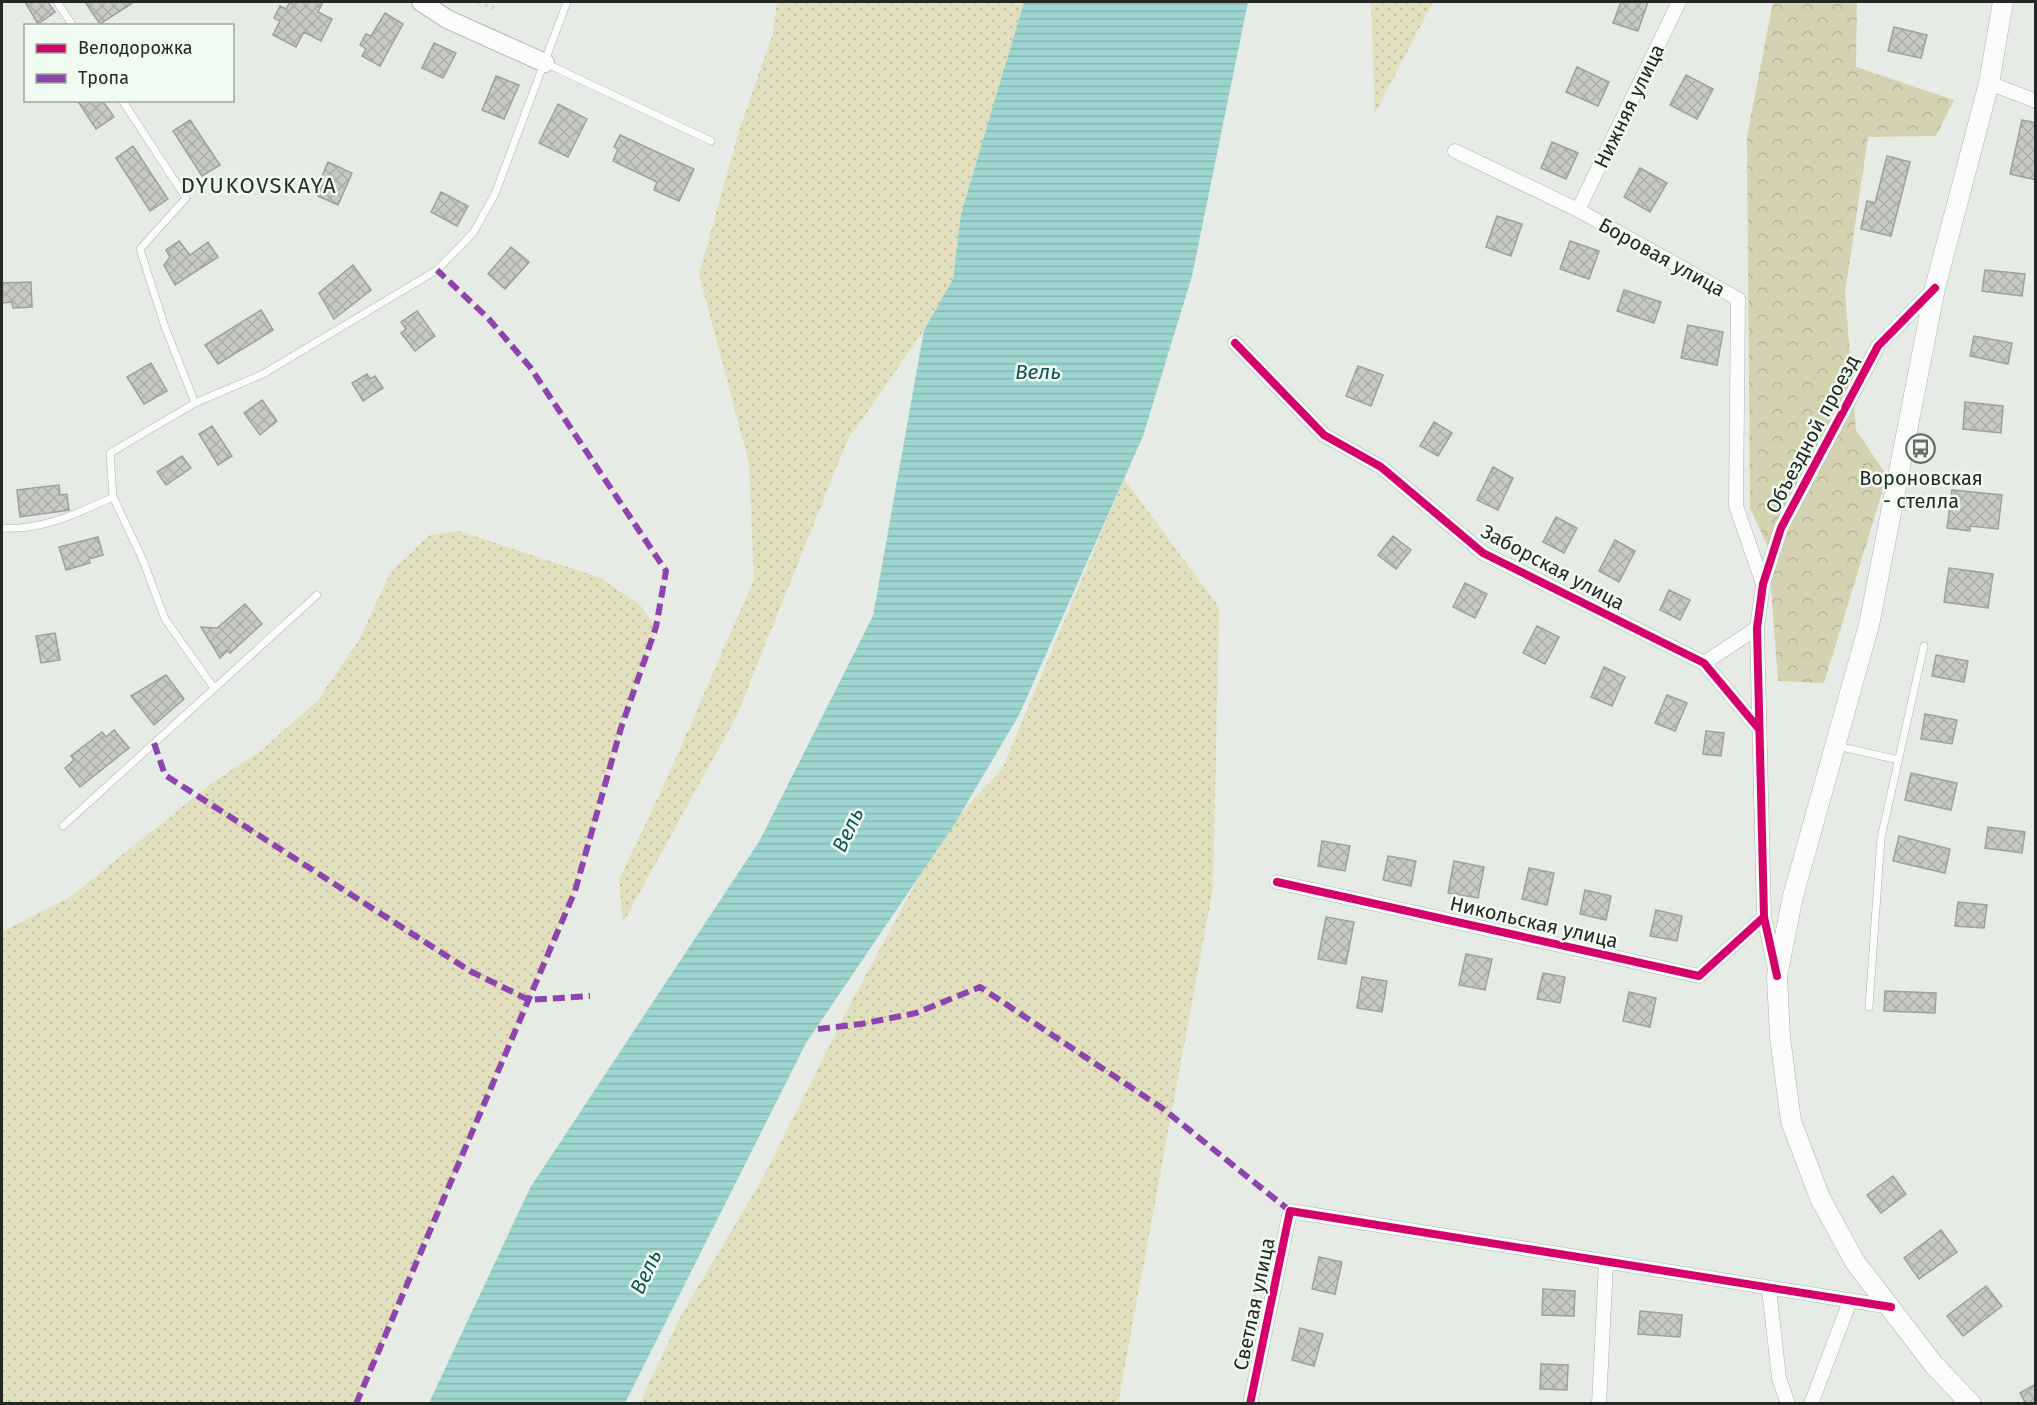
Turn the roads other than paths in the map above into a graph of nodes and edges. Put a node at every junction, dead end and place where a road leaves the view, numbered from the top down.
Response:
1 (57, 2) edge
2 (421, 2) edge
3 (567, 2) edge
4 (1679, 2) edge
5 (2003, 2) edge
6 (72, 24) edge
7 (545, 63) junction
8 (1989, 83) junction
9 (2036, 101) edge
10 (123, 102) edge
11 (711, 141) dead end
12 (1455, 151) dead end
13 (1578, 210) junction
14 (1935, 288) junction
15 (1235, 343) dead end
16 (195, 403) junction
17 (113, 497) junction
18 (2, 528) edge
19 (1763, 584) junction
20 (317, 595) dead end
21 (1756, 628) junction
22 (1924, 646) dead end
23 (1704, 663) junction
24 (214, 688) junction
25 (1759, 729) junction
26 (1835, 745) junction
27 (1899, 760) junction
28 (63, 826) dead end
29 (1277, 882) dead end
30 (1764, 917) junction
31 (1777, 976) junction
32 (1869, 1007) dead end
33 (1606, 1263) junction
34 (1769, 1289) junction
35 (1850, 1301) junction
36 (1891, 1307) junction
37 (1250, 1404) edge
38 (1599, 1404) edge
39 (1788, 1404) edge
40 (1811, 1404) edge
41 (1971, 1404) edge

1 - 6 lane
2 - 7 street
3 - 7 lane
4 - 13 street, Нижняя улица
5 - 8 main road
7 - 11 lane
7 - 16 lane
8 - 9 street
8 - 14 main road
10 - 16 lane
12 - 13 street, Боровая улица
13 - 19 street, Боровая улица
14 - 19 street, Объездной проезд
14 - 26 main road
15 - 23 street, Заборская улица
16 - 17 lane
17 - 18 lane
17 - 24 lane
19 - 21 street, Объездной проезд
20 - 24 lane
21 - 23 street
21 - 25 street, Объездной проезд
22 - 27 lane
23 - 25 street
24 - 28 lane
25 - 30 street, Объездной проезд
26 - 27 lane
26 - 31 main road
27 - 32 lane
29 - 30 street, Никольская улица
30 - 31 street, Объездной проезд
31 - 36 main road
33 - 34 street
33 - 37 street, Светлая улица
33 - 38 street
34 - 35 street
34 - 39 street
35 - 36 street
35 - 40 street
36 - 41 main road

